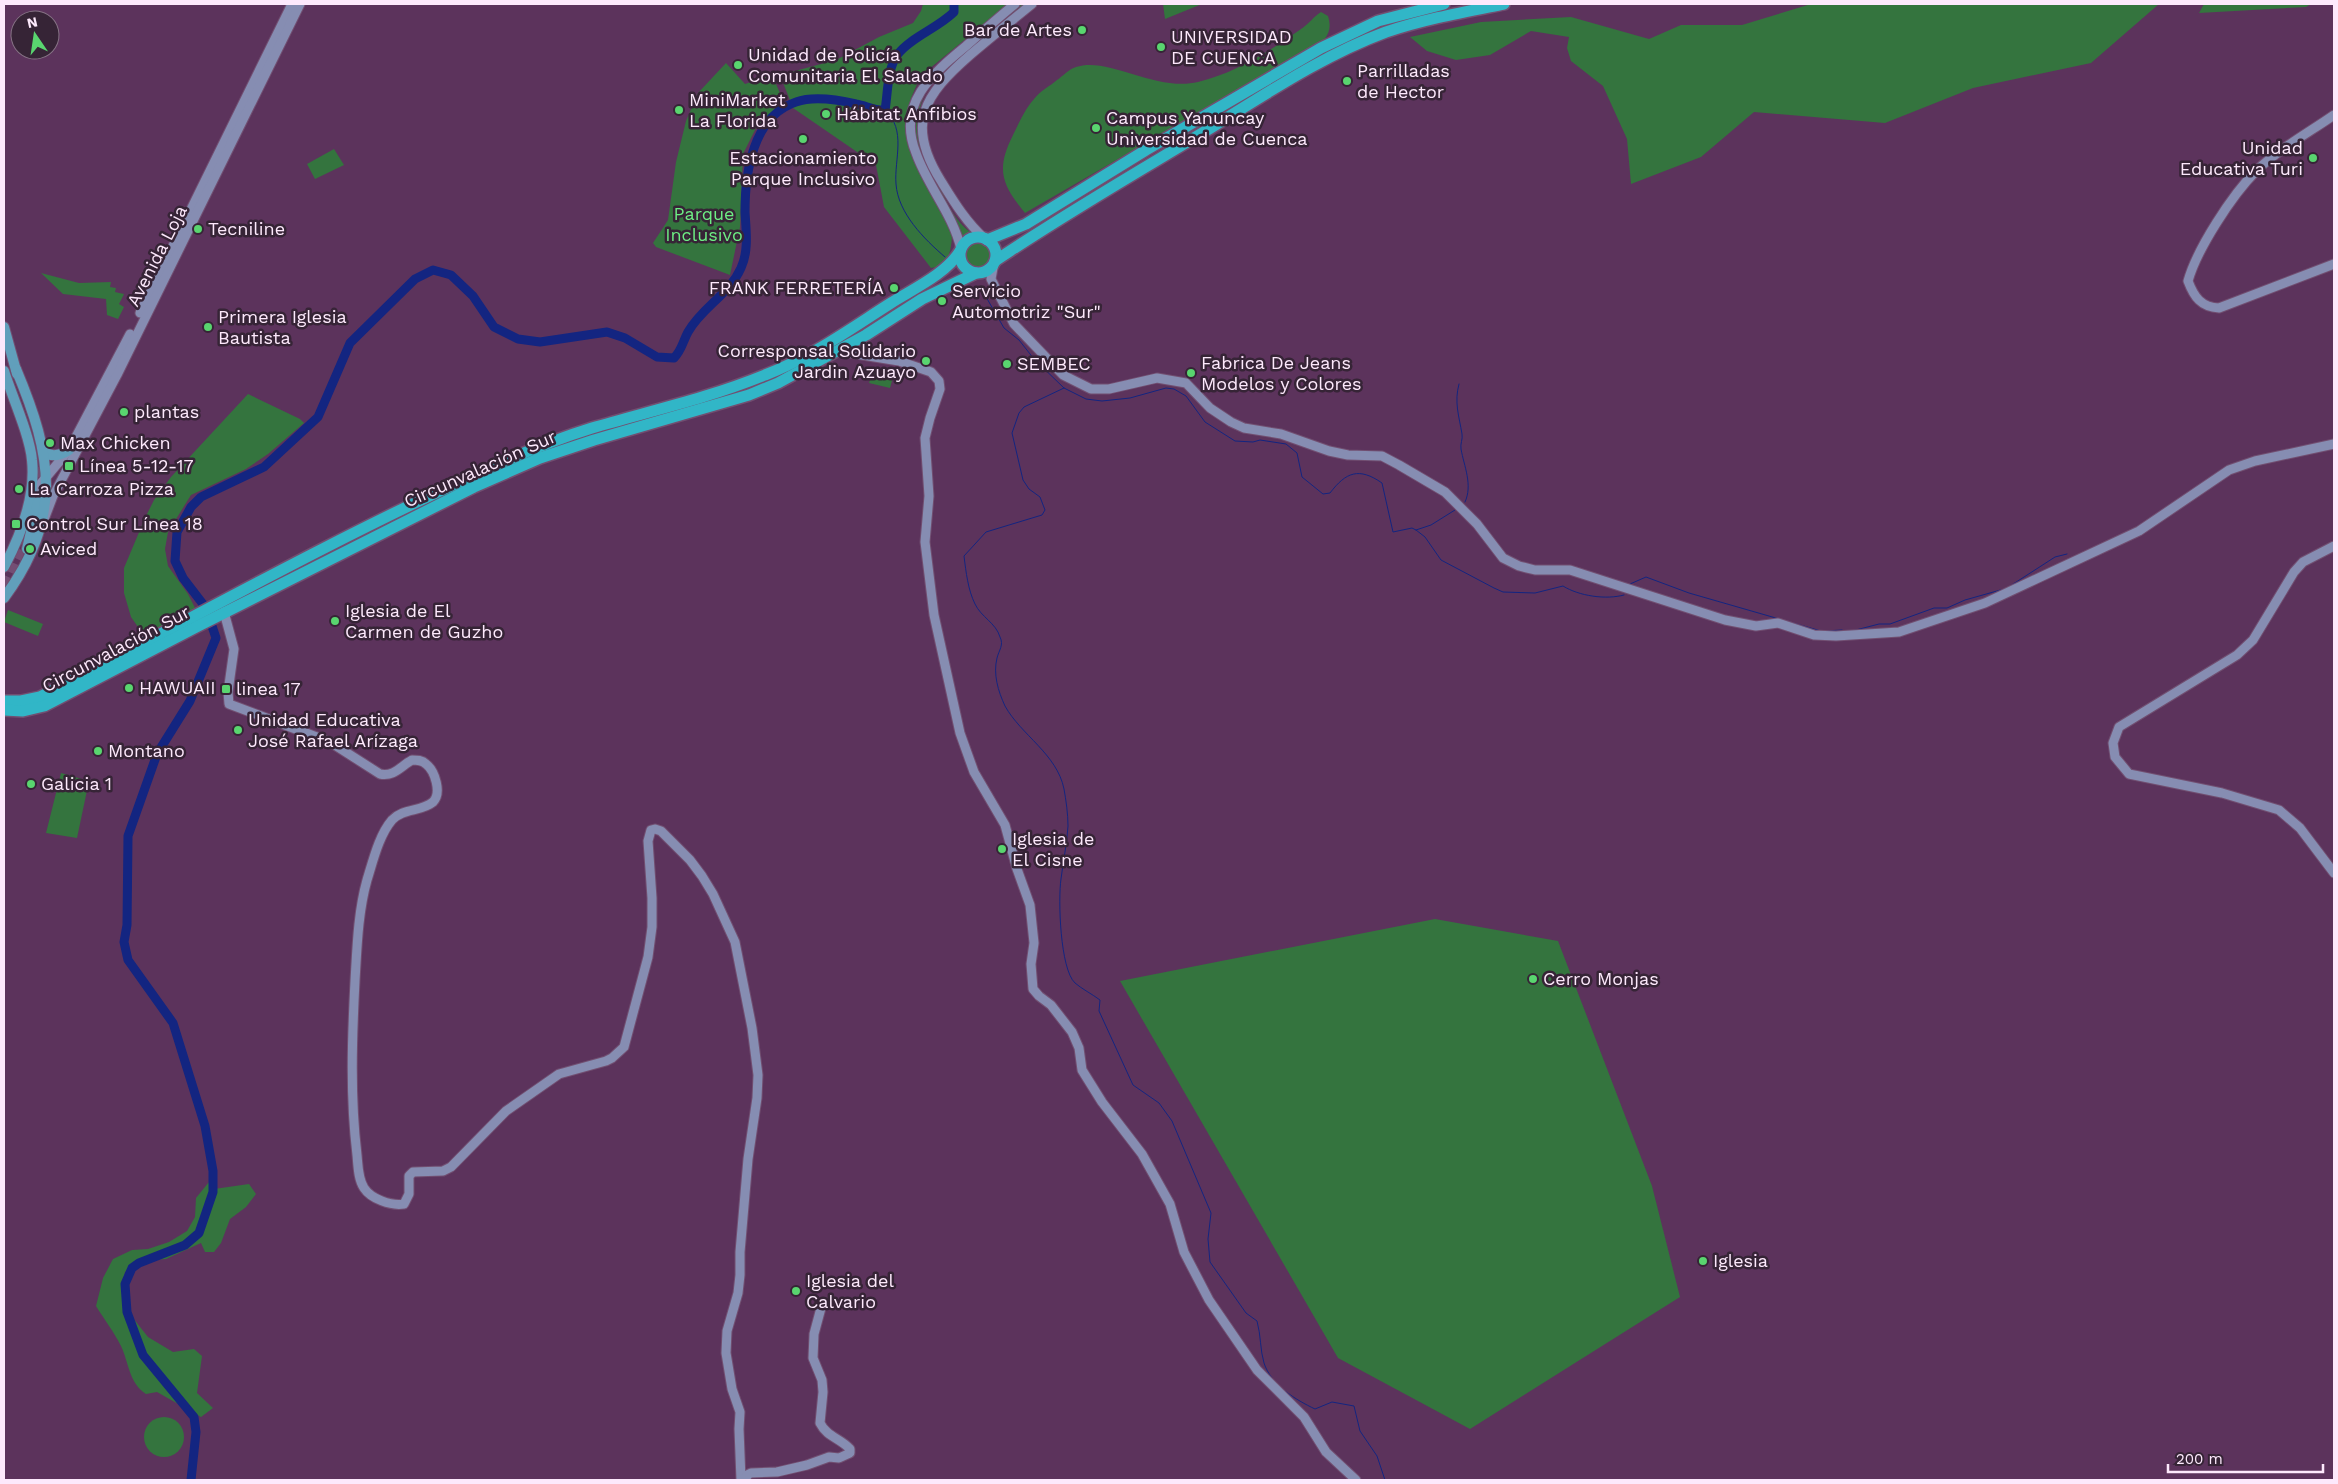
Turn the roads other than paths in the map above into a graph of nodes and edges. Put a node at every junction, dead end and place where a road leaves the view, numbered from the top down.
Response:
1 (292, 4) edge
2 (300, 4) edge
3 (1015, 4) edge
4 (1032, 4) edge
5 (1444, 4) edge
6 (1504, 4) edge
7 (2334, 115) edge
8 (986, 239) junction
9 (961, 250) junction
10 (994, 262) junction
11 (2334, 264) edge
12 (977, 273) junction
13 (994, 288) junction
14 (4, 327) edge
15 (866, 335) junction
16 (838, 350) junction
17 (866, 356) junction
18 (4, 364) edge
19 (16, 369) junction
20 (4, 372) edge
21 (2334, 444) edge
22 (69, 450) junction
23 (43, 451) junction
24 (46, 476) junction
25 (35, 498) junction
26 (43, 522) junction
27 (2334, 546) edge
28 (26, 562) junction
29 (4, 567) edge
30 (15, 583) junction
31 (4, 593) edge
32 (4, 598) edge
33 (220, 610) junction
34 (195, 622) junction
35 (4, 701) edge
36 (4, 710) edge
37 (2334, 873) edge
38 (821, 1308) dead end
39 (741, 1480) edge
40 (746, 1480) edge
41 (1356, 1480) edge

1 - 22 main road, Avenida Loja
2 - 26 main road, Avenida Loja
3 - 9 main road
4 - 8 main road
5 - 8 highway, Circunvalación Sur
6 - 10 highway, Circunvalación Sur
7 - 11 main road
8 - 9 highway, Circunvalación Sur
8 - 10 highway
9 - 12 highway
9 - 33 highway, Circunvalación Sur
10 - 12 highway, Circunvalación Sur
10 - 13 main road
12 - 13 main road
12 - 15 highway, Circunvalación Sur
13 - 21 main road
14 - 19 main road
15 - 16 highway, Circunvalación Sur
15 - 17 main road
16 - 17 main road
16 - 33 highway, Circunvalación Sur
17 - 41 main road
18 - 19 main road
19 - 23 main road
20 - 25 main road
22 - 23 main road
22 - 24 main road, Avenida Loja
23 - 24 main road
24 - 25 main road, Avenida Loja
24 - 26 main road
25 - 28 main road
25 - 29 main road
26 - 28 main road
27 - 37 main road
28 - 30 main road
30 - 31 main road
30 - 32 main road
33 - 34 highway, Circunvalación Sur
33 - 39 main road
34 - 35 highway, Circunvalación Sur
34 - 36 highway, Circunvalación Sur
38 - 40 main road

